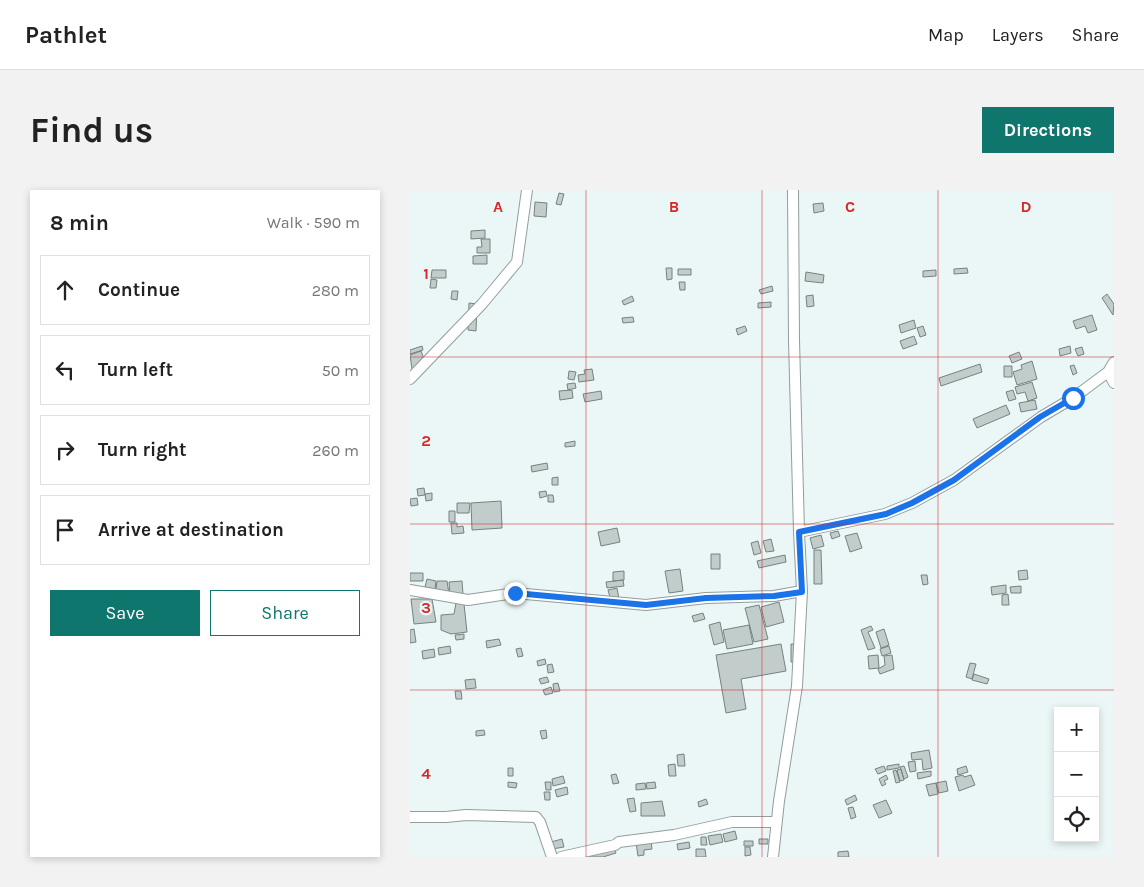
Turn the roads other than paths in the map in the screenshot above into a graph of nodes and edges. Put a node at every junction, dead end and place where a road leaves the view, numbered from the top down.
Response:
1 (527, 190) edge
2 (793, 190) edge
3 (1114, 362) edge
4 (1108, 372) junction
5 (410, 379) edge
6 (1114, 383) edge
7 (799, 532) junction
8 (410, 590) edge
9 (802, 592) junction
10 (410, 817) edge
11 (776, 822) junction
12 (552, 857) edge
13 (561, 857) edge
14 (773, 857) edge

1 - 5 street
2 - 7 street
3 - 4 street
4 - 6 street
4 - 7 street
7 - 9 street
8 - 9 street
9 - 11 street
10 - 12 street
11 - 13 street
11 - 14 street

